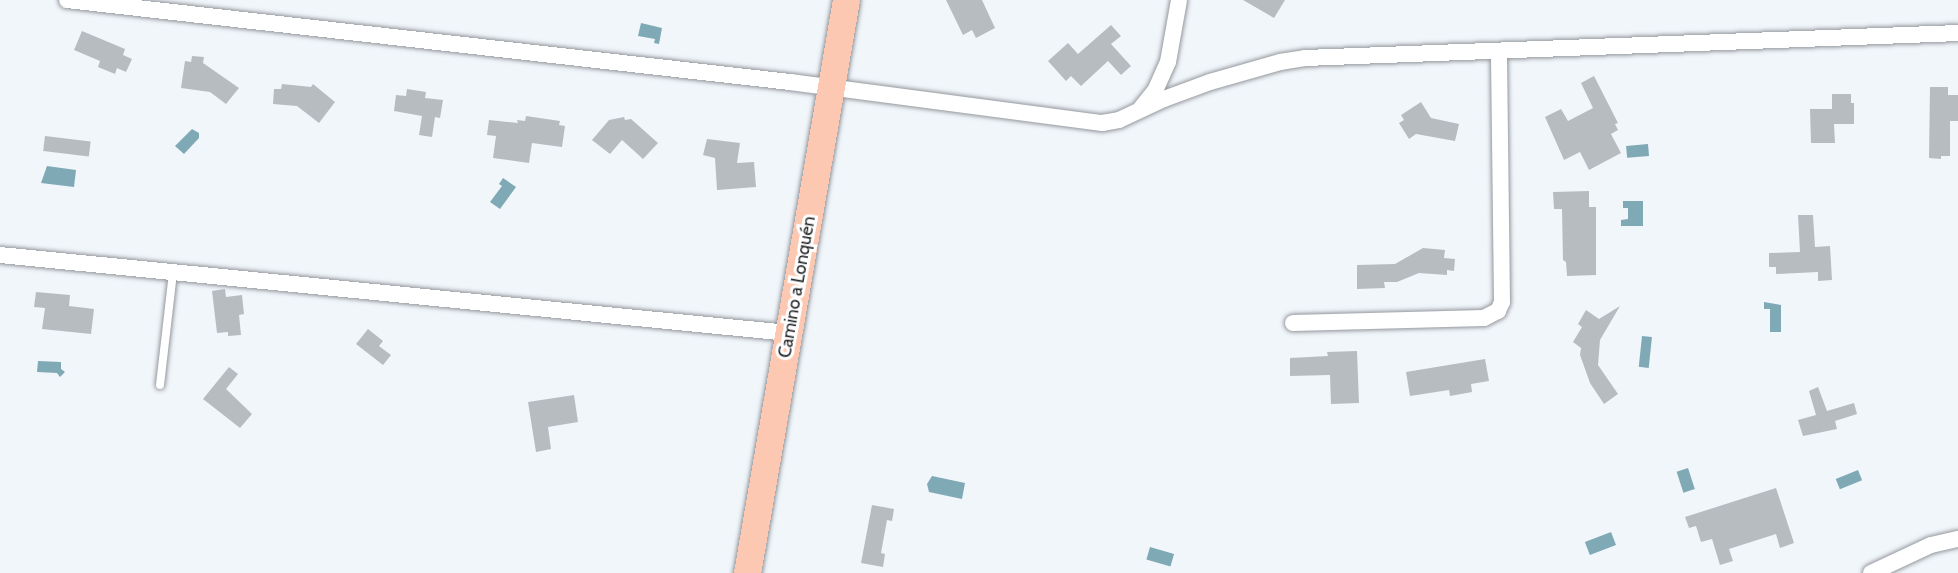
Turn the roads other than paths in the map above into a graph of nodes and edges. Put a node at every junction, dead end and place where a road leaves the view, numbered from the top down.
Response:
1 (67, 0) edge
2 (846, 0) edge
3 (1179, 0) edge
4 (1958, 33) edge
5 (1499, 52) junction
6 (831, 87) junction
7 (1138, 111) junction
8 (0, 255) edge
9 (173, 272) junction
10 (1293, 323) dead end
11 (789, 333) junction
12 (160, 385) dead end
13 (1958, 539) edge
14 (747, 573) edge
15 (1871, 573) edge

1 - 6 street
2 - 6 main road, Camino a Lonquén
3 - 7 street
4 - 5 street
5 - 7 street
5 - 10 street
6 - 7 street
6 - 11 main road, Camino a Lonquén
8 - 9 street
9 - 11 street
9 - 12 lane
11 - 14 main road, Camino a Lonquén
13 - 15 street

